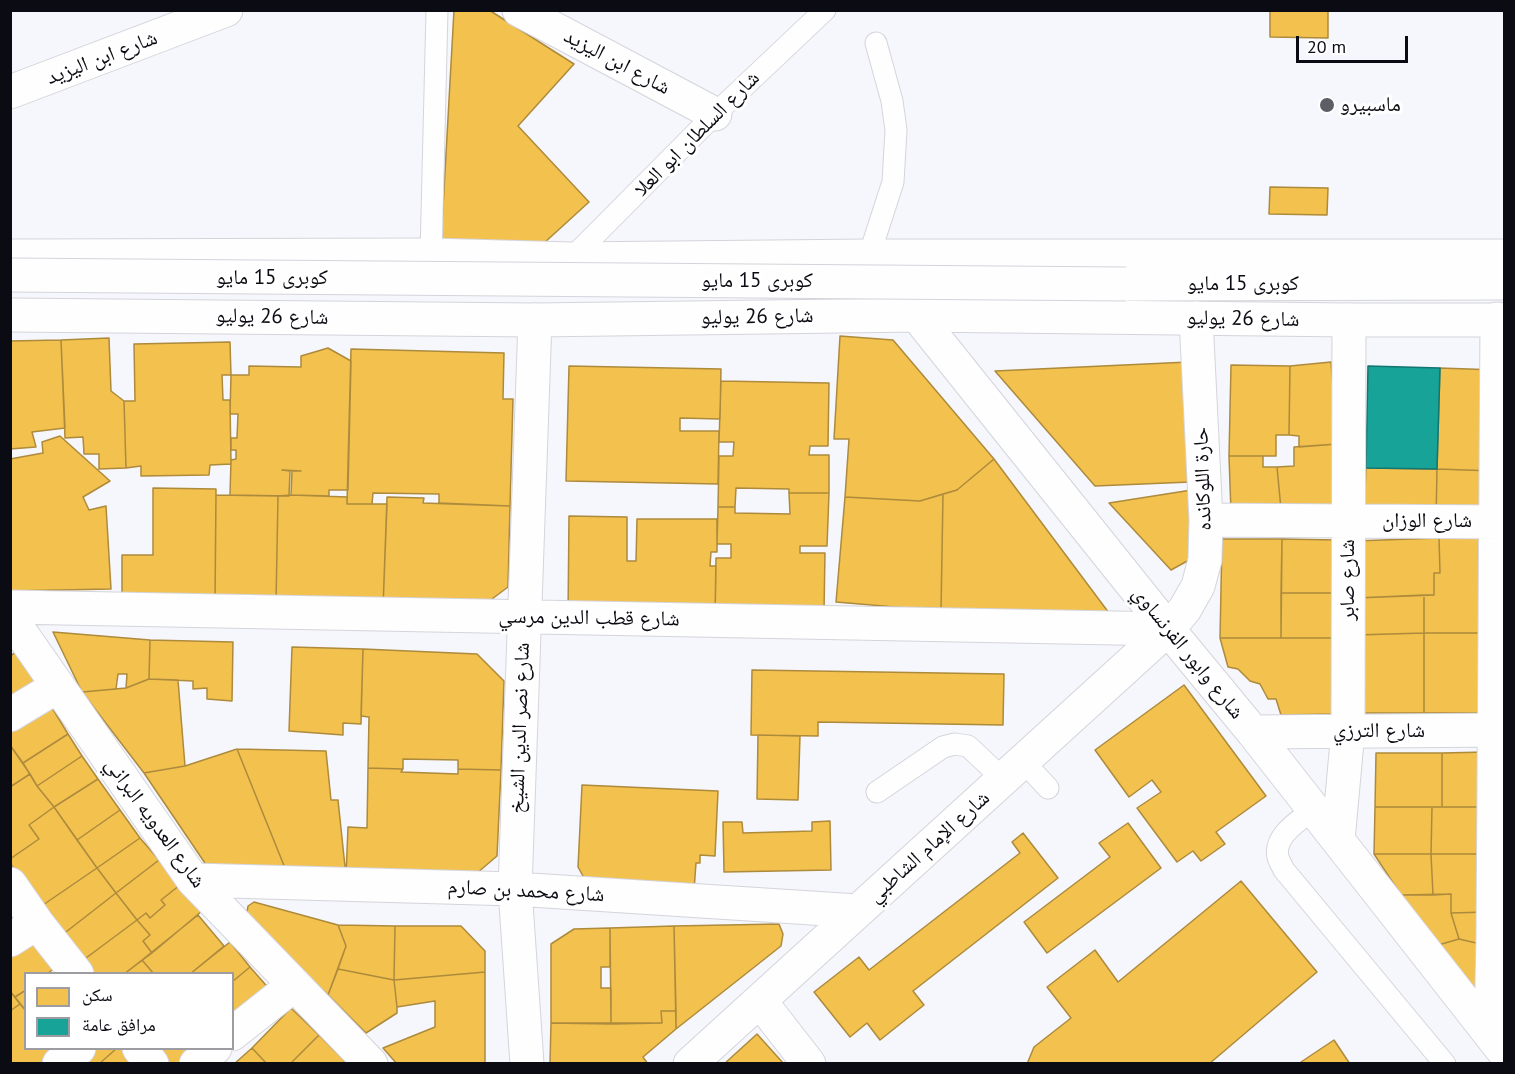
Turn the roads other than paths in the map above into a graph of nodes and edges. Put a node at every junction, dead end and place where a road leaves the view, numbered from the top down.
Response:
1 (226, 10) edge
2 (437, 10) edge
3 (519, 10) edge
4 (825, 10) edge
5 (876, 43) dead end
6 (10, 92) edge
7 (715, 114) junction
8 (430, 255) junction
9 (10, 256) edge
10 (869, 256) junction
11 (1504, 256) edge
12 (571, 259) junction
13 (10, 275) edge
14 (1504, 284) edge
15 (10, 315) edge
16 (918, 315) junction
17 (1196, 318) junction
18 (535, 320) junction
19 (1349, 320) junction
20 (1501, 320) edge
21 (1206, 520) junction
22 (1349, 521) junction
23 (1500, 522) edge
24 (10, 607) edge
25 (10, 616) edge
26 (524, 617) junction
27 (1168, 629) junction
28 (58, 686) junction
29 (10, 715) edge
30 (1499, 730) edge
31 (1348, 731) junction
32 (1253, 732) junction
33 (1013, 770) junction
34 (1048, 788) dead end
35 (877, 792) dead end
36 (1314, 809) junction
37 (1338, 840) junction
38 (193, 880) junction
39 (10, 884) edge
40 (515, 889) junction
41 (858, 912) junction
42 (24, 932) edge
43 (1499, 935) edge
44 (74, 972) edge
45 (294, 985) junction
46 (759, 1001) junction
47 (234, 1032) edge
48 (1498, 1043) edge
49 (77, 1050) edge
50 (141, 1050) edge
51 (213, 1050) edge
52 (59, 1064) edge
53 (152, 1064) edge
54 (196, 1064) edge
55 (371, 1064) edge
56 (527, 1064) edge
57 (690, 1064) edge
58 (809, 1064) edge
59 (1445, 1064) edge

1 - 6 main road, شارع ابن اليزيد
2 - 8 lane
3 - 7 main road, شارع ابن اليزيد
4 - 7 lane, شارع السلطان ابو العلا
5 - 10 lane
7 - 12 lane, شارع السلطان ابو العلا
8 - 9 main road
8 - 12 main road
10 - 11 main road
10 - 12 main road
10 - 16 main road, شارع وابور الفرنساوي
13 - 14 main road, كوبرى 15 مايو, bridge
15 - 18 main road, شارع 26 يوليو
16 - 17 main road, شارع 26 يوليو
16 - 18 main road, شارع 26 يوليو
16 - 27 main road, شارع وابور الفرنساوي
17 - 19 main road, شارع 26 يوليو
17 - 21 main road, حارة اللوكانده
18 - 26 main road, شارع نصر الدين الشيخ
19 - 20 main road, شارع 26 يوليو
19 - 22 main road, شارع صابر
20 - 23 main road
21 - 22 main road, شارع الوزان
21 - 27 main road, حارة اللوكانده
22 - 23 main road, شارع الوزان
22 - 31 main road, شارع صابر
23 - 30 main road
24 - 26 main road, شارع قطب الدين مرسي
25 - 28 main road, شارع العدويه البراني
26 - 27 main road, شارع قطب الدين مرسي
26 - 40 main road, شارع نصر الدين الشيخ
27 - 32 main road, شارع وابور الفرنساوي
27 - 33 main road, شارع الإمام الشاطبي
28 - 29 main road
28 - 38 main road, شارع العدويه البراني
30 - 31 main road, شارع الترزي
30 - 43 main road
31 - 32 main road, شارع الترزي
31 - 37 main road, شارع صابر
32 - 36 main road, شارع وابور الفرنساوي
33 - 34 lane
33 - 35 lane
33 - 41 main road, شارع الإمام الشاطبي
36 - 37 main road, شارع وابور الفرنساوي
36 - 59 lane
37 - 48 main road, شارع وابور الفرنساوي
38 - 40 main road, شارع محمد بن صارم
38 - 45 main road, شارع العدويه البراني
39 - 42 main road
40 - 41 main road, شارع محمد بن صارم
40 - 56 main road, شارع نصر الدين الشيخ
41 - 46 main road, شارع الإمام الشاطبي
42 - 44 main road
43 - 48 main road
45 - 47 main road
45 - 55 main road, شارع العدويه البراني
46 - 57 main road, شارع الإمام الشاطبي
46 - 58 main road
49 - 52 main road
50 - 53 main road
51 - 54 main road

